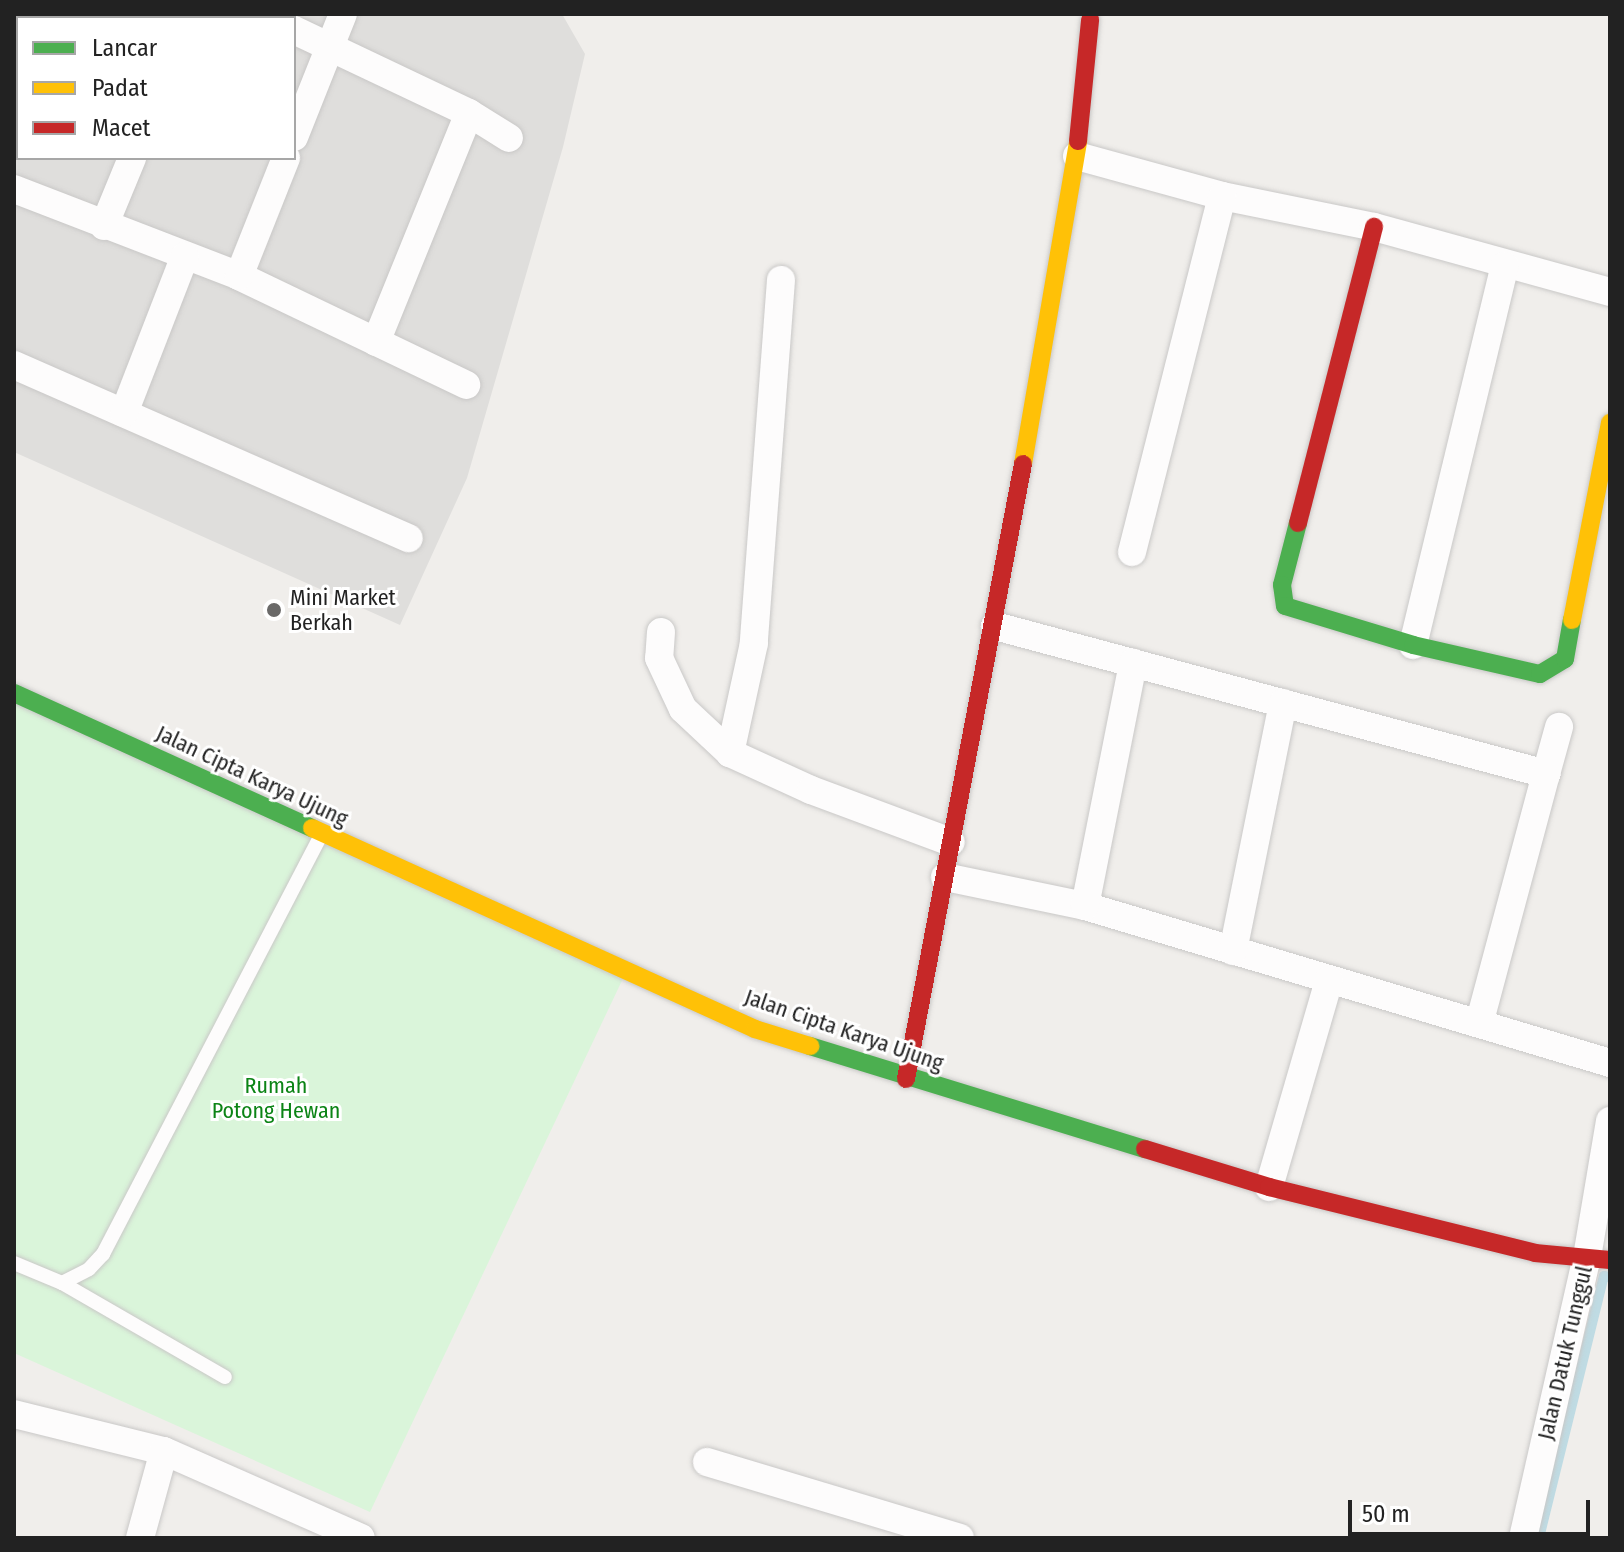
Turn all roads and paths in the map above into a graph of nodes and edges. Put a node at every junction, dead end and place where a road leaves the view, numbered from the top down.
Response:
1 (343, 14) edge
2 (1090, 20) dead end
3 (296, 31) edge
4 (331, 45) junction
5 (469, 113) junction
6 (296, 132) edge
7 (509, 138) dead end
8 (1077, 156) junction
9 (131, 160) edge
10 (285, 160) edge
11 (14, 189) edge
12 (1222, 196) junction
13 (104, 226) junction
14 (1374, 227) junction
15 (185, 256) junction
16 (1505, 266) junction
17 (239, 276) junction
18 (781, 280) dead end
19 (1610, 292) edge
20 (376, 342) junction
21 (14, 365) edge
22 (466, 385) dead end
23 (124, 413) junction
24 (1610, 423) edge
25 (409, 538) dead end
26 (1132, 552) dead end
27 (995, 626) junction
28 (661, 632) dead end
29 (1413, 645) junction
30 (1133, 663) junction
31 (14, 693) edge
32 (1283, 703) junction
33 (1559, 727) dead end
34 (730, 753) junction
35 (1546, 774) junction
36 (321, 835) junction
37 (951, 842) junction
38 (945, 877) junction
39 (1085, 906) junction
40 (1233, 951) junction
41 (1329, 981) junction
42 (1480, 1021) junction
43 (1610, 1063) edge
44 (906, 1079) junction
45 (1610, 1121) edge
46 (1269, 1187) junction
47 (1598, 1259) edge
48 (14, 1263) edge
49 (62, 1283) junction
50 (225, 1377) dead end
51 (14, 1414) edge
52 (164, 1451) junction
53 (707, 1462) dead end
54 (140, 1538) edge
55 (361, 1538) edge
56 (960, 1538) edge
57 (1523, 1538) edge

1 - 4 street
2 - 8 street
3 - 4 street
4 - 5 street
4 - 6 street
5 - 7 street
5 - 20 street
8 - 12 street
8 - 27 street
9 - 13 street
10 - 17 street
11 - 13 street
12 - 14 street
12 - 26 street
13 - 15 street
14 - 16 street
14 - 29 street
15 - 17 street
15 - 23 street
16 - 19 street
16 - 29 street
17 - 20 street
18 - 34 street
20 - 22 street
21 - 23 street
23 - 25 street
24 - 29 street
27 - 30 street
27 - 37 street
28 - 34 street
30 - 32 street
30 - 39 street
31 - 36 street, Jalan Cipta Karya Ujung
32 - 35 street
32 - 40 street
33 - 35 street
34 - 37 street
35 - 42 street
36 - 44 street, Jalan Cipta Karya Ujung
36 - 49 lane
37 - 38 street
38 - 39 street
38 - 44 street
39 - 40 street
40 - 41 street
41 - 42 street
41 - 46 street
42 - 43 street
44 - 46 street, Jalan Cipta Karya Ujung
45 - 47 street, Jalan Datuk Tunggul
46 - 47 street, Jalan Cipta Karya Ujung
47 - 57 street, Jalan Datuk Tunggul
48 - 49 lane
49 - 50 lane
51 - 52 street
52 - 54 street
52 - 55 street
53 - 56 street

